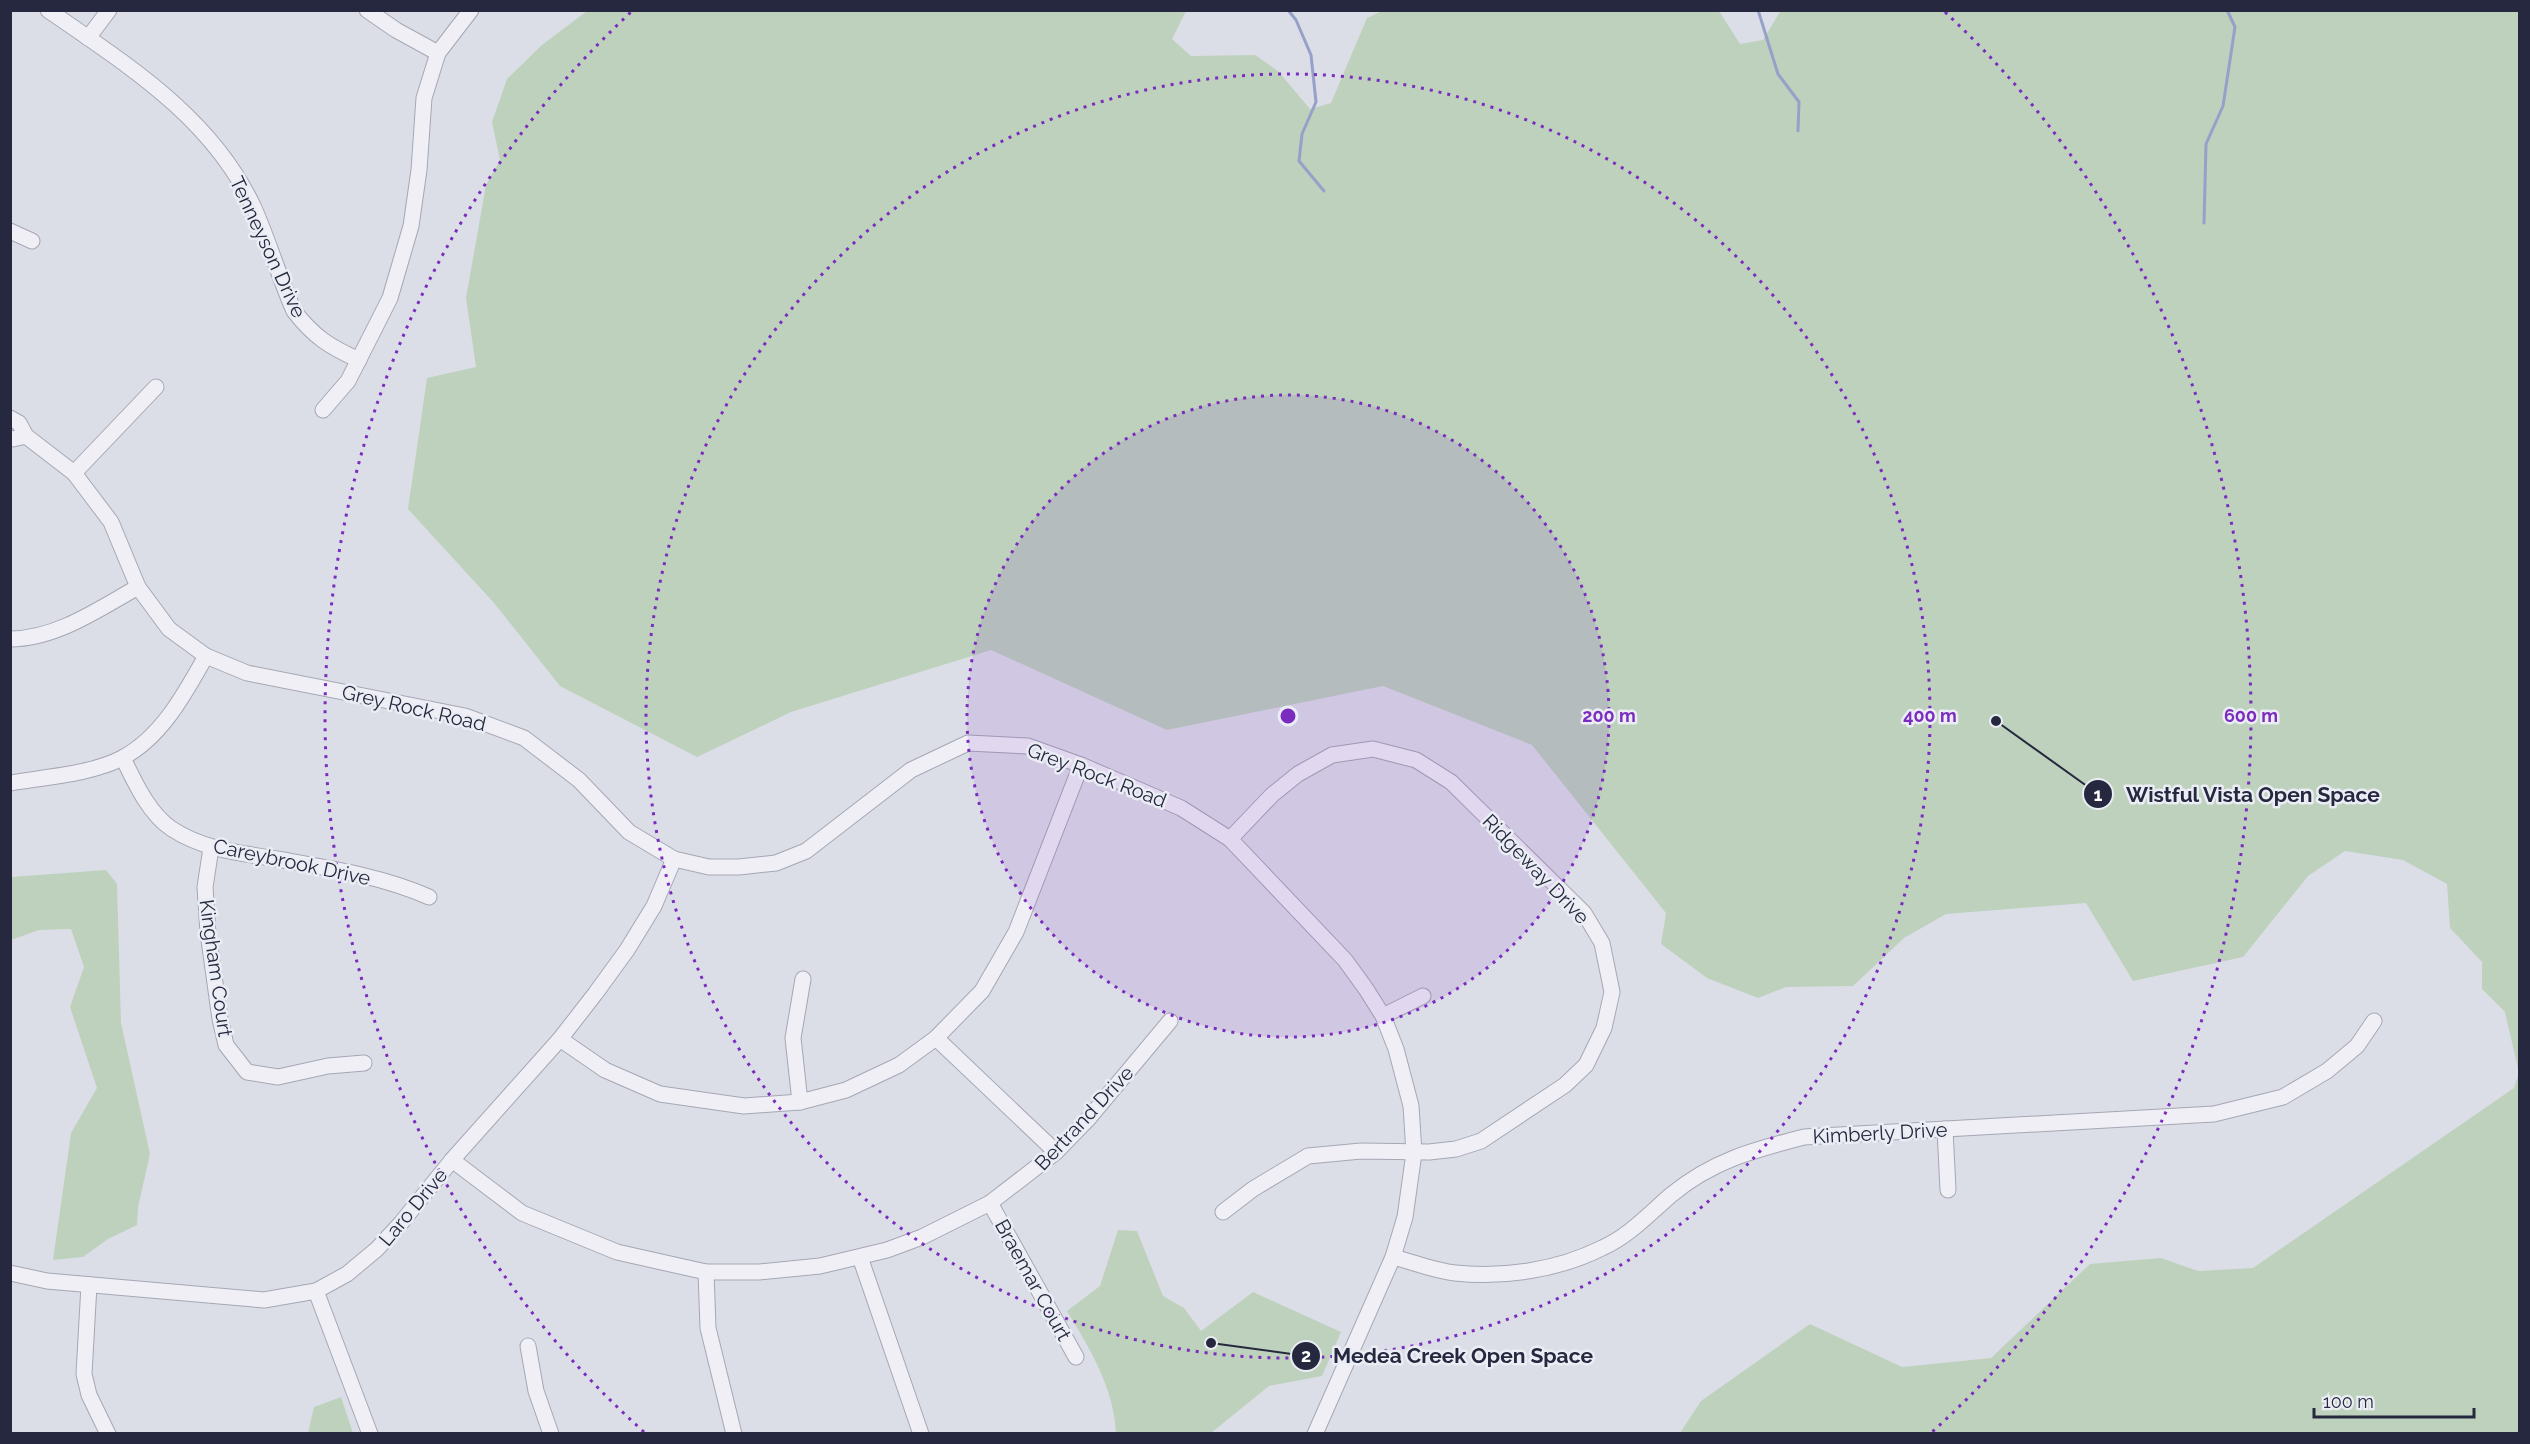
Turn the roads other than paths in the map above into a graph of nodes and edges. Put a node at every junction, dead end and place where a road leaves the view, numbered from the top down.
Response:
1 (48, 10) edge
2 (109, 10) edge
3 (367, 10) edge
4 (471, 10) edge
5 (88, 38) junction
6 (438, 53) junction
7 (10, 231) edge
8 (32, 241) dead end
9 (359, 360) junction
10 (156, 387) dead end
11 (323, 410) dead end
12 (10, 418) edge
13 (18, 437) edge
14 (74, 473) junction
15 (138, 587) junction
16 (10, 639) edge
17 (206, 656) junction
18 (123, 758) junction
19 (1081, 765) junction
20 (10, 783) edge
21 (1230, 839) junction
22 (211, 848) junction
23 (674, 859) junction
24 (429, 897) dead end
25 (803, 979) dead end
26 (1423, 996) dead end
27 (1383, 1016) junction
28 (1170, 1021) dead end
29 (2374, 1021) dead end
30 (936, 1038) junction
31 (560, 1039) junction
32 (364, 1063) dead end
33 (800, 1102) junction
34 (1945, 1130) junction
35 (1056, 1152) junction
36 (1414, 1153) junction
37 (452, 1160) junction
38 (1948, 1190) dead end
39 (990, 1203) junction
40 (1222, 1212) dead end
41 (860, 1257) junction
42 (1393, 1257) junction
43 (706, 1272) junction
44 (10, 1273) edge
45 (89, 1285) junction
46 (316, 1291) junction
47 (528, 1346) dead end
48 (1076, 1357) dead end
49 (108, 1434) edge
50 (370, 1434) edge
51 (551, 1434) edge
52 (734, 1434) edge
53 (921, 1434) edge
54 (1315, 1434) edge

1 - 5 street, Tenneyson Drive
2 - 5 street
3 - 6 street
4 - 6 street
5 - 9 street, Tenneyson Drive
6 - 9 street
7 - 8 street
9 - 11 street
10 - 14 street
12 - 13 street, Grey Rock Road
13 - 14 street, Grey Rock Road
14 - 15 street, Grey Rock Road
15 - 16 street
15 - 17 street, Grey Rock Road
17 - 18 street
17 - 23 street, Grey Rock Road
18 - 20 street
18 - 22 street, Careybrook Drive
19 - 21 street, Grey Rock Road
19 - 23 street, Grey Rock Road
19 - 30 street
21 - 27 street, Grey Rock Road
21 - 36 street, Ridgeway Drive
22 - 24 street, Careybrook Drive
22 - 32 street, Kingham Court
23 - 31 street, Laro Drive
25 - 33 street
26 - 27 street
27 - 36 street, Grey Rock Road
28 - 35 street, Bertrand Drive
29 - 34 street, Kimberly Drive
30 - 33 street
30 - 35 street
31 - 33 street
31 - 37 street, Laro Drive
34 - 38 street
34 - 42 street, Kimberly Drive
35 - 39 street, Bertrand Drive
36 - 40 street, Ridgeway Drive
36 - 42 street, Grey Rock Road
37 - 43 street, Bertrand Drive
37 - 46 street, Laro Drive
39 - 41 street, Bertrand Drive
39 - 48 street, Braemar Court
41 - 43 street, Bertrand Drive
41 - 53 street
42 - 54 street, Grey Rock Road
43 - 52 street
44 - 45 street, Laro Drive
45 - 46 street, Laro Drive
45 - 49 street
46 - 50 street
47 - 51 street

